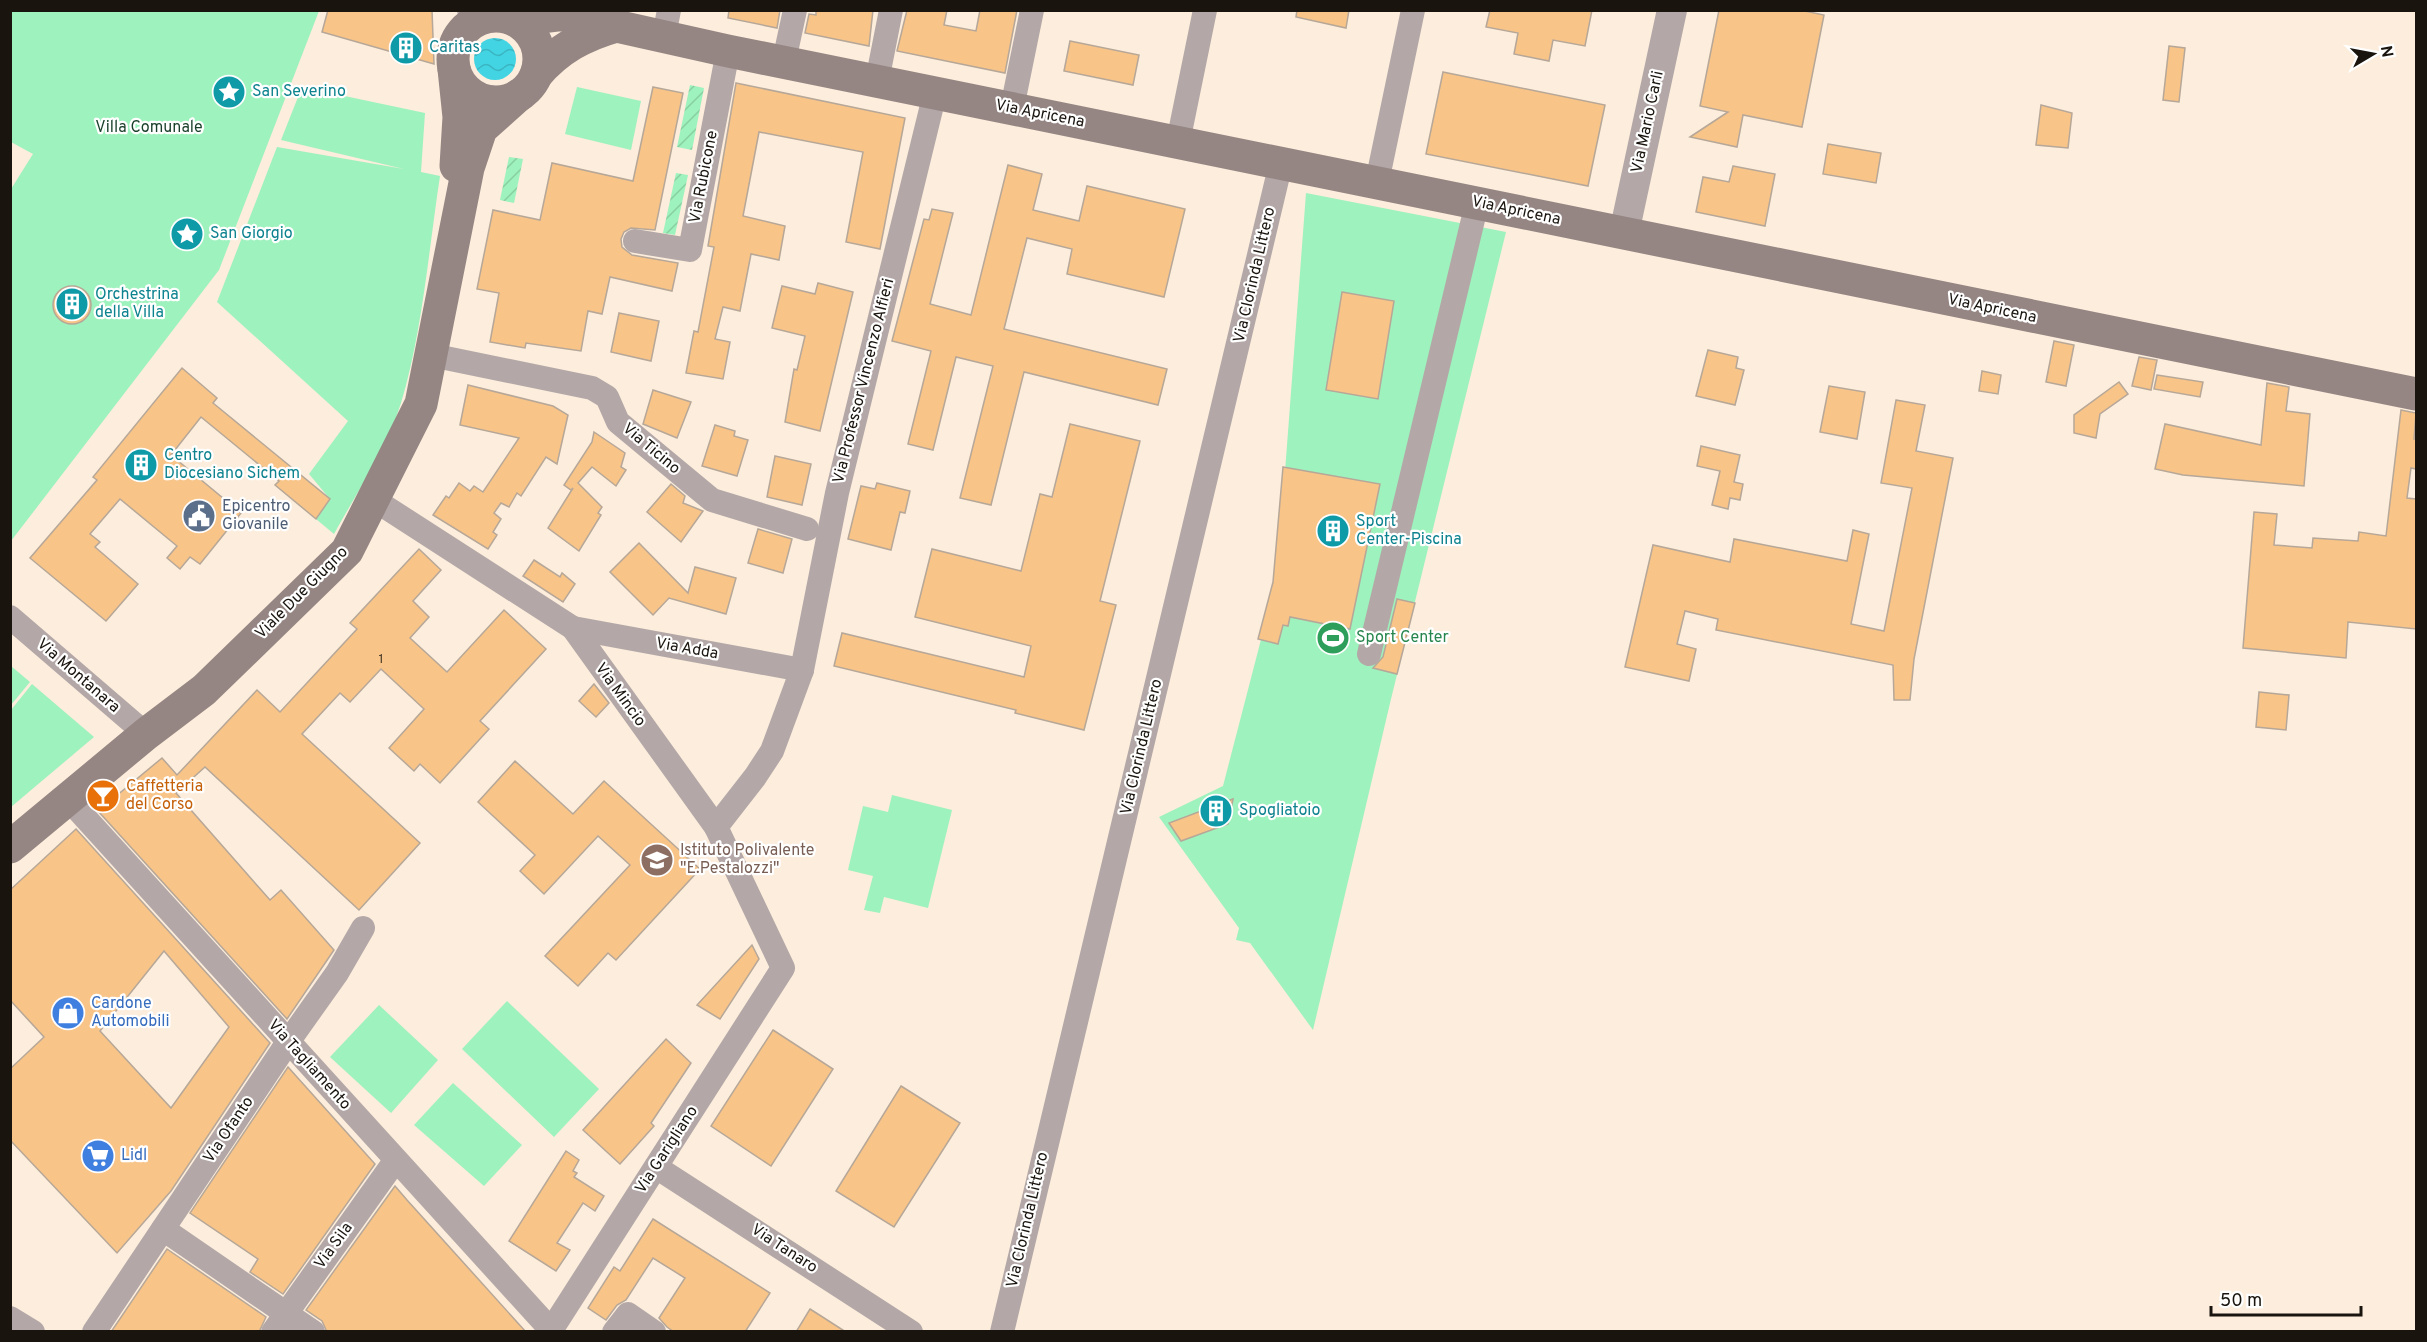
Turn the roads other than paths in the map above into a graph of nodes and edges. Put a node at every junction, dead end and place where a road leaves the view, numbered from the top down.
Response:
1 (795, 10) edge
2 (891, 10) edge
3 (1032, 10) edge
4 (1205, 10) edge
5 (1413, 10) edge
6 (1672, 10) edge
7 (484, 16) edge
8 (666, 23) edge
9 (616, 26) junction
10 (728, 51) junction
11 (784, 61) junction
12 (454, 69) junction
13 (877, 81) junction
14 (527, 85) junction
15 (934, 93) junction
16 (1012, 108) junction
17 (1178, 142) junction
18 (1281, 163) junction
19 (1377, 182) junction
20 (1477, 203) junction
21 (1624, 233) junction
22 (635, 242) dead end
23 (454, 245) junction
24 (431, 355) junction
25 (2416, 394) edge
26 (373, 499) junction
27 (807, 529) dead end
28 (10, 617) edge
29 (573, 628) junction
30 (1369, 654) dead end
31 (802, 670) junction
32 (146, 734) junction
33 (69, 800) junction
34 (716, 827) junction
35 (10, 847) edge
36 (363, 928) dead end
37 (783, 969) joint
38 (288, 1042) junction
39 (395, 1161) junction
40 (656, 1167) junction
41 (163, 1229) junction
42 (10, 1318) edge
43 (280, 1322) edge
44 (558, 1328) edge
45 (33, 1332) edge
46 (94, 1332) edge
47 (313, 1332) edge
48 (614, 1332) edge
49 (654, 1332) edge
50 (911, 1332) edge
51 (1002, 1332) edge

1 - 11 street
2 - 13 street
3 - 16 street
4 - 17 street
5 - 19 street
6 - 21 street, Via Mario Carli
7 - 9 main road, Via Apricena
7 - 12 main road, Viale Due Giugno
7 - 14 main road
8 - 9 main road, Via Apricena
8 - 10 main road, Via Apricena
9 - 14 main road, Via Apricena
10 - 11 main road, Via Apricena
10 - 22 street, Via Rubicone
11 - 13 main road, Via Apricena
12 - 14 main road
12 - 23 main road, Viale Due Giugno
13 - 15 main road, Via Apricena
14 - 23 main road, Viale Due Giugno
15 - 16 main road, Via Apricena
15 - 31 street, Via Professor Vincenzo Alfieri
16 - 17 main road, Via Apricena
17 - 18 main road, Via Apricena
18 - 19 main road, Via Apricena
18 - 51 street, Via Clorinda Littero
19 - 20 main road, Via Apricena
20 - 21 main road, Via Apricena
20 - 30 street
21 - 25 main road, Via Apricena
23 - 24 main road, Viale Due Giugno
24 - 26 main road, Viale Due Giugno
24 - 27 street, Via Ticino
26 - 29 street, Via Mincio
26 - 32 main road, Viale Due Giugno
28 - 32 street, Via Montanara
29 - 31 street, Via Adda
29 - 34 street, Via Mincio
31 - 34 street, Via Professor Vincenzo Alfieri
32 - 33 main road, Viale Due Giugno
33 - 35 main road, Viale Due Giugno
33 - 38 street, Via Tagliamento
34 - 37 street, Via Mincio
36 - 38 street, Via Ofanto
37 - 40 street, Via Garigliano
38 - 39 street, Via Tagliamento
38 - 41 street, Via Ofanto
39 - 43 street, Via Sila
39 - 44 street, Via Tagliamento
40 - 44 street, Via Garigliano
40 - 50 street, Via Tanaro
41 - 43 street
41 - 46 street, Via Ofanto
42 - 45 street
43 - 47 street
48 - 49 street

